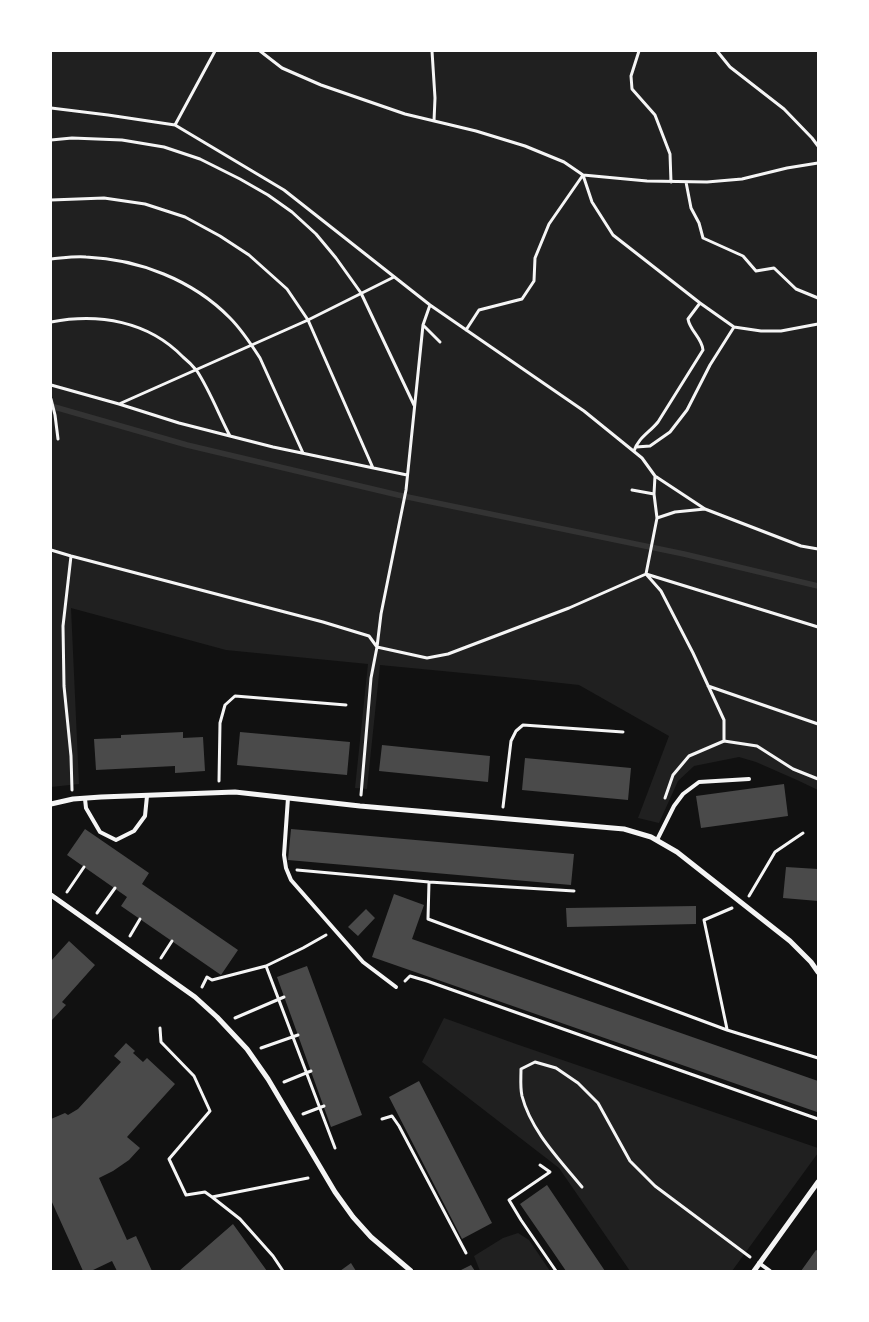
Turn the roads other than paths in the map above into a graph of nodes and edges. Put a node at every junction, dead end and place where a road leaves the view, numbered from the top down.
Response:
1 (748, 779) dead end
2 (147, 796) junction
3 (288, 798) junction
4 (85, 799) junction
5 (51, 804) edge
6 (657, 840) junction
7 (51, 895) edge
8 (818, 972) edge
9 (396, 987) road end
10 (818, 1182) edge
11 (759, 1263) junction
12 (411, 1271) edge
13 (754, 1271) edge
14 (770, 1271) edge

1 - 6 lane
2 - 3 street
2 - 4 street
2 - 4 lane
3 - 6 street
3 - 9 lane
4 - 5 street
6 - 8 street
7 - 12 street
10 - 11 street
11 - 13 street
11 - 14 lane

